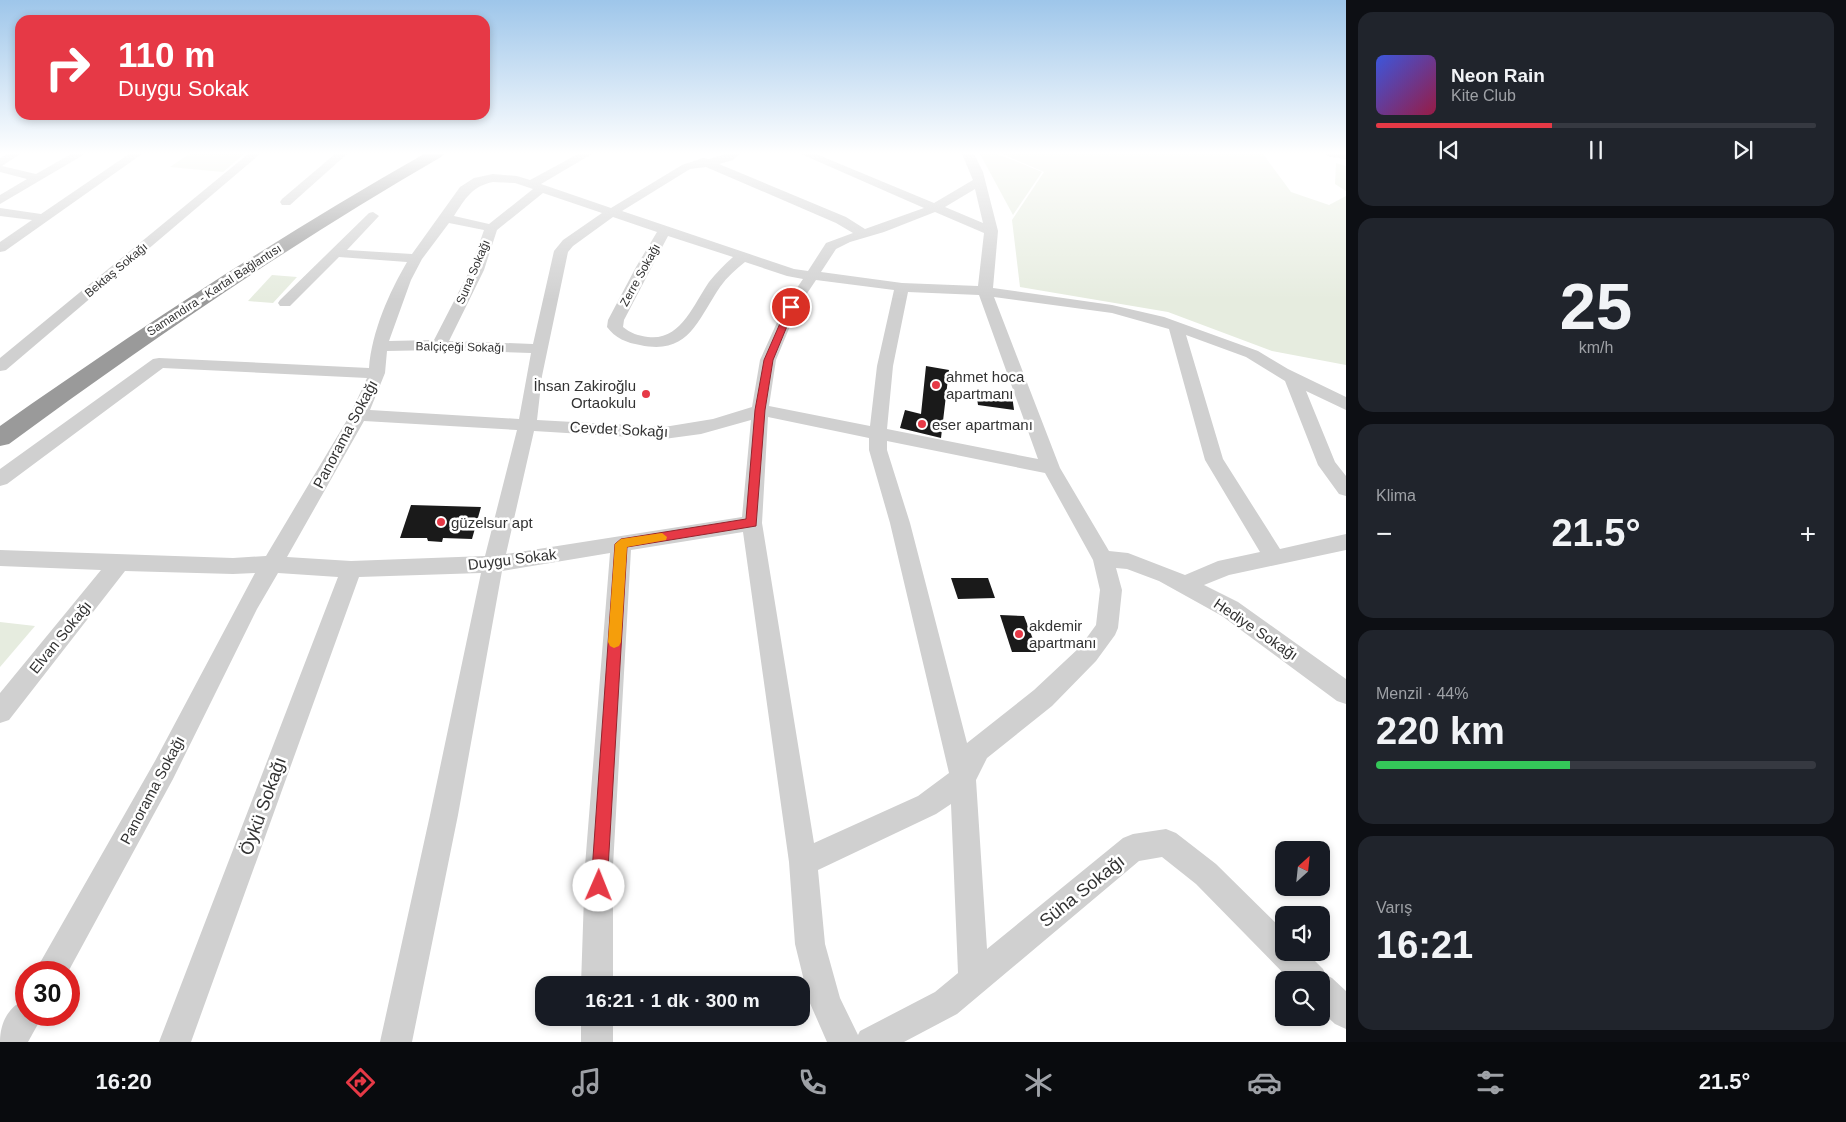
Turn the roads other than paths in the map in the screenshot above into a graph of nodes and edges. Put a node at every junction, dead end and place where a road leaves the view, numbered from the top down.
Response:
1 (65, 203) edge
2 (197, 203) edge
3 (328, 203) edge
4 (351, 203) edge
5 (456, 203) edge
6 (519, 203) edge
7 (583, 203) edge
8 (627, 203) edge
9 (799, 203) edge
10 (926, 203) edge
11 (944, 203) edge
12 (984, 203) edge
13 (937, 207) junction
14 (0, 212) edge
15 (612, 212) junction
16 (373, 216) dead end
17 (42, 218) junction
18 (446, 218) junction
19 (492, 228) junction
20 (665, 230) junction
21 (991, 231) junction
22 (863, 234) junction
23 (0, 248) edge
24 (335, 253) junction
25 (742, 256) junction
26 (416, 258) junction
27 (811, 277) junction
28 (902, 287) junction
29 (985, 291) junction
30 (285, 304) dead end
31 (1176, 326) junction
32 (439, 345) junction
33 (379, 346) junction
34 (540, 349) junction
35 (0, 366) edge
36 (377, 373) junction
37 (1292, 378) junction
38 (1346, 404) edge
39 (760, 410) junction
40 (359, 415) junction
41 (0, 416) edge
42 (528, 425) junction
43 (878, 434) junction
44 (0, 438) edge
45 (1051, 468) junction
46 (0, 479) edge
47 (1346, 489) edge
48 (752, 523) junction
49 (1346, 542) edge
50 (621, 544) junction
51 (0, 558) edge
52 (1275, 558) junction
53 (1103, 559) junction
54 (120, 562) junction
55 (270, 564) junction
56 (493, 564) junction
57 (351, 570) junction
58 (1186, 585) junction
59 (1346, 693) edge
60 (0, 712) edge
61 (963, 779) junction
62 (803, 862) junction
63 (1275, 943) edge
64 (58, 961) edge
65 (1293, 961) edge
66 (1303, 971) edge
67 (598, 976) edge
68 (974, 979) junction
69 (1330, 998) edge
70 (1346, 1013) edge
71 (19, 1026) edge
72 (597, 1026) edge
73 (9, 1042) edge
74 (175, 1042) edge
75 (396, 1042) edge
76 (597, 1042) edge
77 (844, 1042) edge
78 (871, 1042) edge

1 - 17 street
2 - 35 street, Bektaş Sokağı
3 - 41 highway, Samandıra - Kartal Bağlantısı
4 - 44 highway, Samandıra - Kartal Bağlantısı
5 - 18 street, Panorama Sokağı
6 - 19 street, Suna Sokağı
7 - 15 street, Panorama Sokağı
8 - 15 street
9 - 22 street
10 - 13 street
11 - 13 street
12 - 21 street
13 - 21 street
13 - 22 street
14 - 17 street
15 - 20 street, Panorama Sokağı
15 - 34 street
16 - 24 street
17 - 23 street
18 - 19 street
18 - 26 street, Panorama Sokağı
19 - 32 street, Suna Sokağı
20 - 25 street, Panorama Sokağı
20 - 25 street, Zerre Sokağı
21 - 29 street
22 - 27 street
24 - 26 street
24 - 30 street
25 - 27 street, Panorama Sokağı
26 - 33 street, Panorama Sokağı
27 - 28 street, Panorama Sokağı
27 - 39 street
28 - 29 street, Panorama Sokağı
28 - 43 street
29 - 31 street, Panorama Sokağı
29 - 45 street
31 - 37 street, Panorama Sokağı
31 - 52 street
32 - 33 street, Balçiçeği Sokağı
32 - 34 street, Balçiçeği Sokağı
33 - 36 street, Panorama Sokağı
34 - 42 street
36 - 40 street, Panorama Sokağı
36 - 46 street
37 - 38 street, Panorama Sokağı
37 - 47 street
39 - 42 street, Cevdet Sokağı
39 - 43 street, Cevdet Sokağı
39 - 48 street
40 - 42 street, Cevdet Sokağı
40 - 55 street, Panorama Sokağı
42 - 56 street
43 - 45 street, Cevdet Sokağı
43 - 61 street
45 - 53 street
48 - 50 street, Duygu Sokak
48 - 62 street
49 - 52 street
50 - 56 street, Duygu Sokak
50 - 67 street
51 - 54 street, Duygu Sokak
52 - 58 street
53 - 58 street, Hediye Sokağı
53 - 61 street
54 - 55 street, Duygu Sokak
54 - 60 street, Elvan Sokağı
55 - 57 street, Duygu Sokak
55 - 64 street, Panorama Sokağı
56 - 57 street, Duygu Sokak
56 - 75 street
57 - 74 street, Öykü Sokağı
58 - 59 street, Hediye Sokağı
61 - 62 street
61 - 68 street
62 - 77 street
63 - 68 street, Süha Sokağı
65 - 66 street, Süha Sokağı
68 - 78 street, Süha Sokağı
69 - 70 street
71 - 73 street
72 - 76 street

